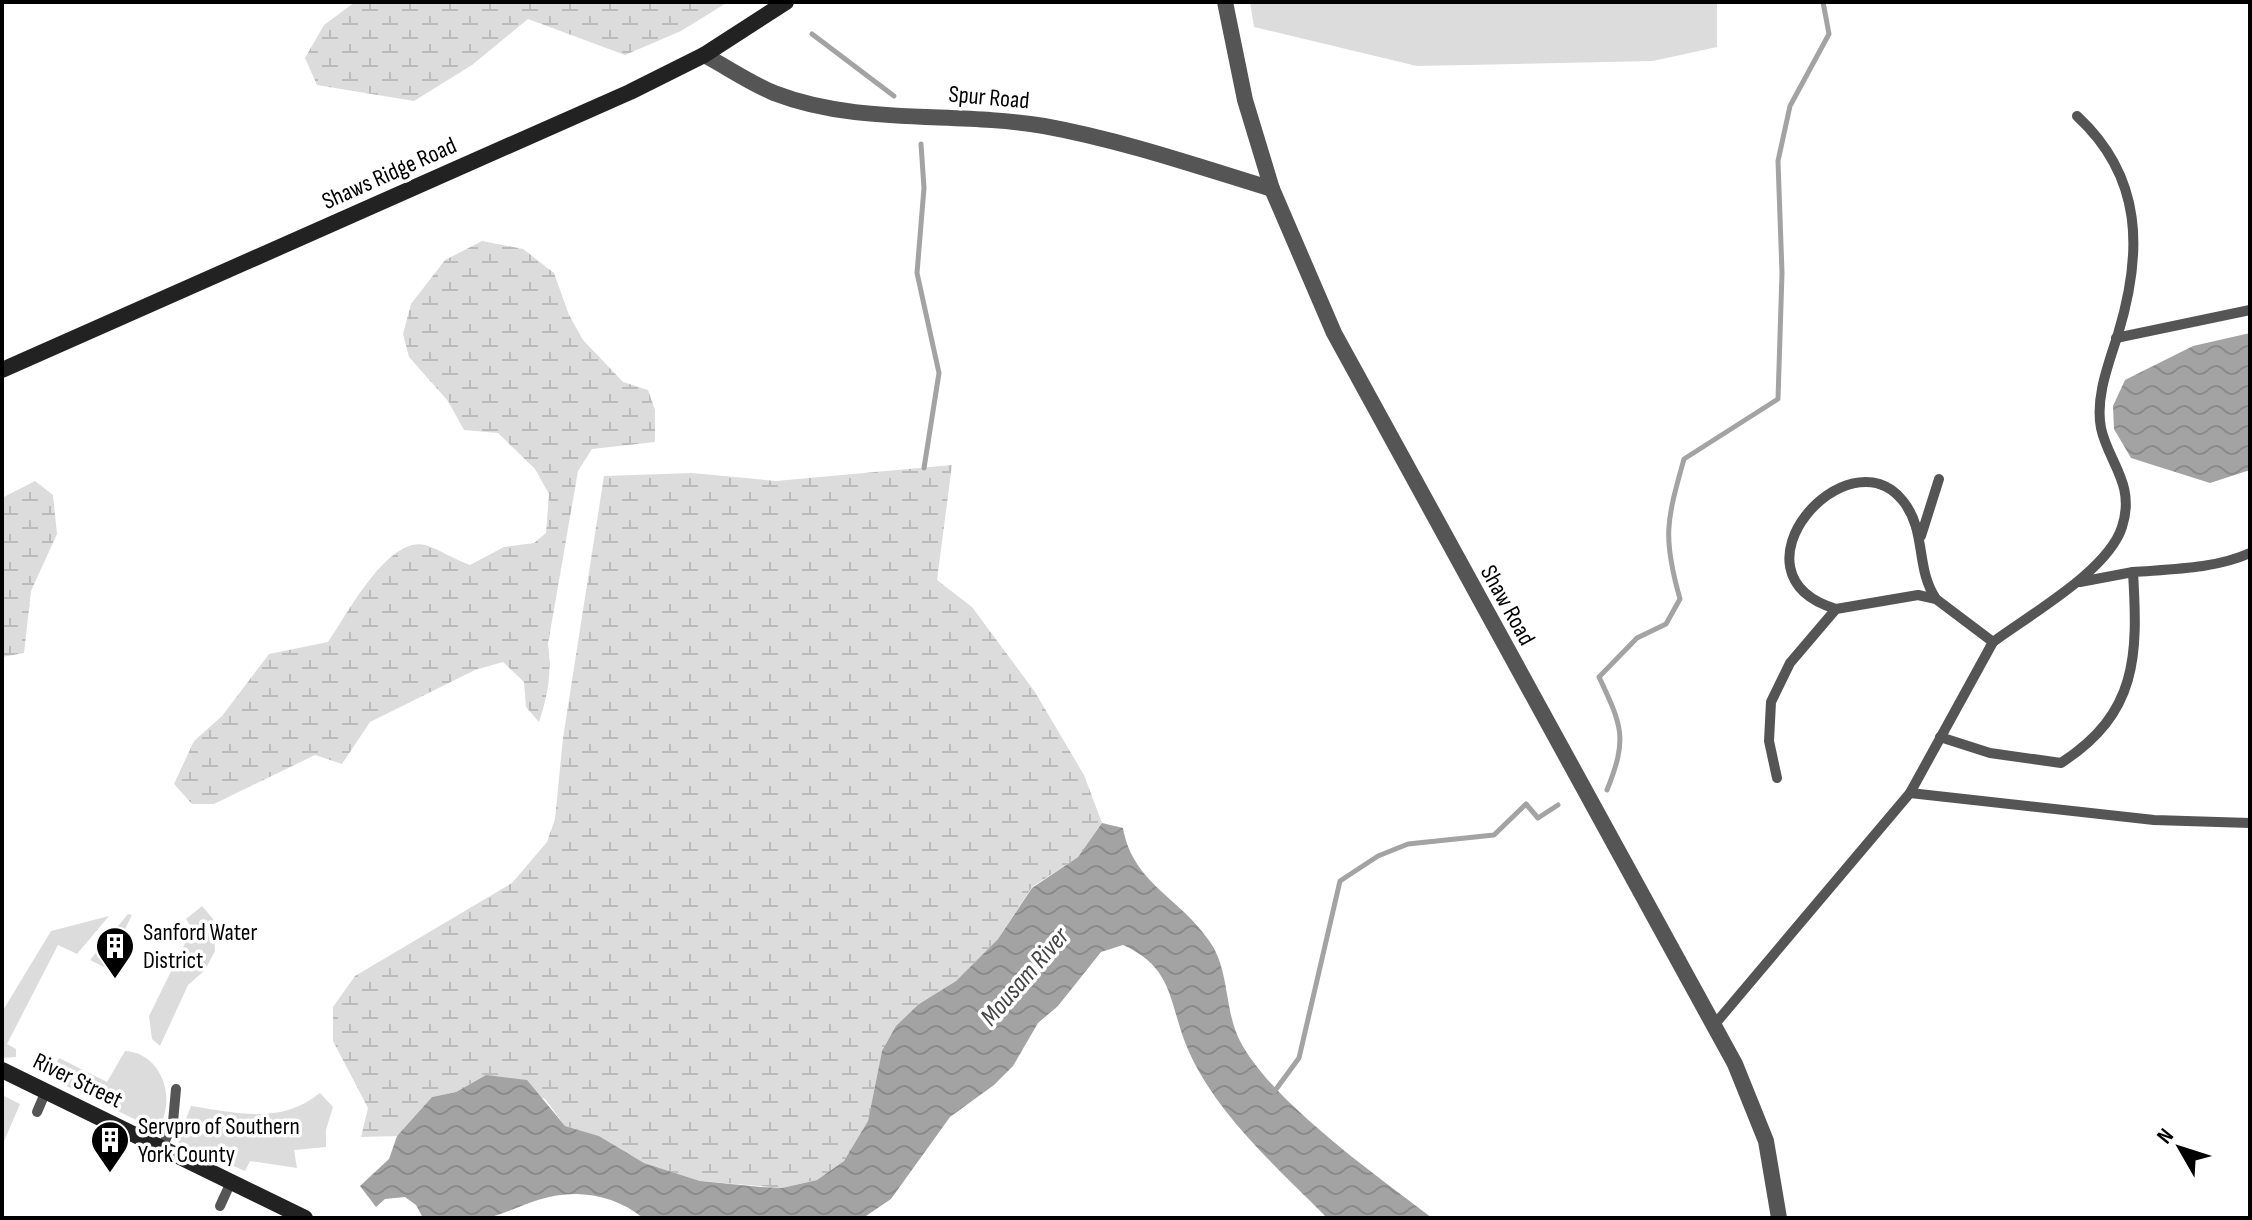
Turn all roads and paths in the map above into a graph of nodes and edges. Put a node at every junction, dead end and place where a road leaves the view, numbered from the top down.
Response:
1 (786, 2) edge
2 (1225, 2) edge
3 (704, 55) junction
4 (2077, 116) dead end
5 (1272, 189) junction
6 (2250, 310) edge
7 (2116, 338) junction
8 (2, 370) edge
9 (1939, 479) dead end
10 (1921, 536) junction
11 (2250, 553) edge
12 (2133, 572) junction
13 (2080, 582) junction
14 (1936, 599) junction
15 (1836, 609) junction
16 (1993, 642) junction
17 (1940, 737) junction
18 (1777, 778) dead end
19 (1910, 793) junction
20 (2250, 823) edge
21 (1715, 1024) junction
22 (2, 1070) edge
23 (176, 1089) dead end
24 (46, 1091) junction
25 (37, 1112) dead end
26 (162, 1148) junction
27 (231, 1182) junction
28 (220, 1206) dead end
29 (305, 1218) edge
30 (1779, 1218) edge

1 - 3 main road, Shaws Ridge Road
2 - 5 street, Shaw Road
3 - 5 street, Spur Road
3 - 8 main road, Shaws Ridge Road
4 - 7 lane
5 - 21 street, Shaw Road
6 - 7 lane
7 - 13 lane
9 - 10 lane
10 - 14 lane
10 - 15 lane
11 - 12 lane
12 - 13 lane
12 - 17 lane
13 - 16 lane
14 - 15 lane
14 - 16 lane
15 - 18 lane
16 - 17 lane
17 - 19 lane
19 - 20 lane
19 - 21 lane
21 - 30 street, Shaw Road
22 - 24 main road, River Street
23 - 26 lane
24 - 25 lane
24 - 26 main road, River Street
26 - 27 main road, River Street
27 - 28 lane
27 - 29 main road, River Street

